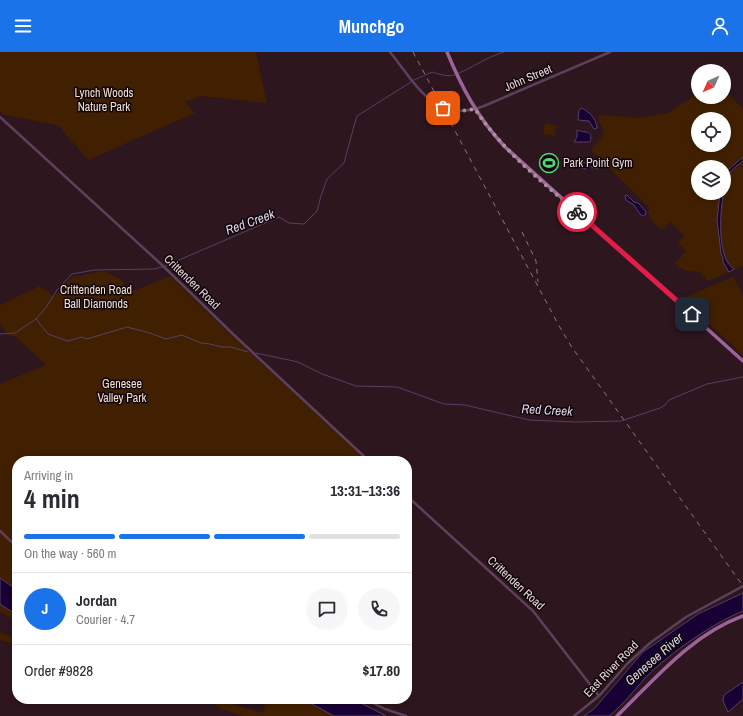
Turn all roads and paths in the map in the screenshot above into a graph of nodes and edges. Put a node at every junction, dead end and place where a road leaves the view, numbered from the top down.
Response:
1 (390, 52) edge
2 (447, 52) edge
3 (610, 52) edge
4 (475, 109) junction
5 (0, 117) edge
6 (743, 361) edge
7 (364, 456) edge
8 (412, 501) edge
9 (0, 531) edge
10 (12, 542) edge
11 (743, 586) edge
12 (743, 616) edge
13 (599, 696) junction
14 (375, 704) edge
15 (406, 716) edge
16 (574, 716) edge
17 (617, 716) edge

1 - 4 street, John Street
2 - 4 main road
3 - 4 street, John Street
4 - 6 main road
5 - 7 street, Crittenden Road
8 - 13 street, Crittenden Road
9 - 10 street
11 - 13 street, East River Road
12 - 17 main road
13 - 16 street, East River Road
14 - 15 street

